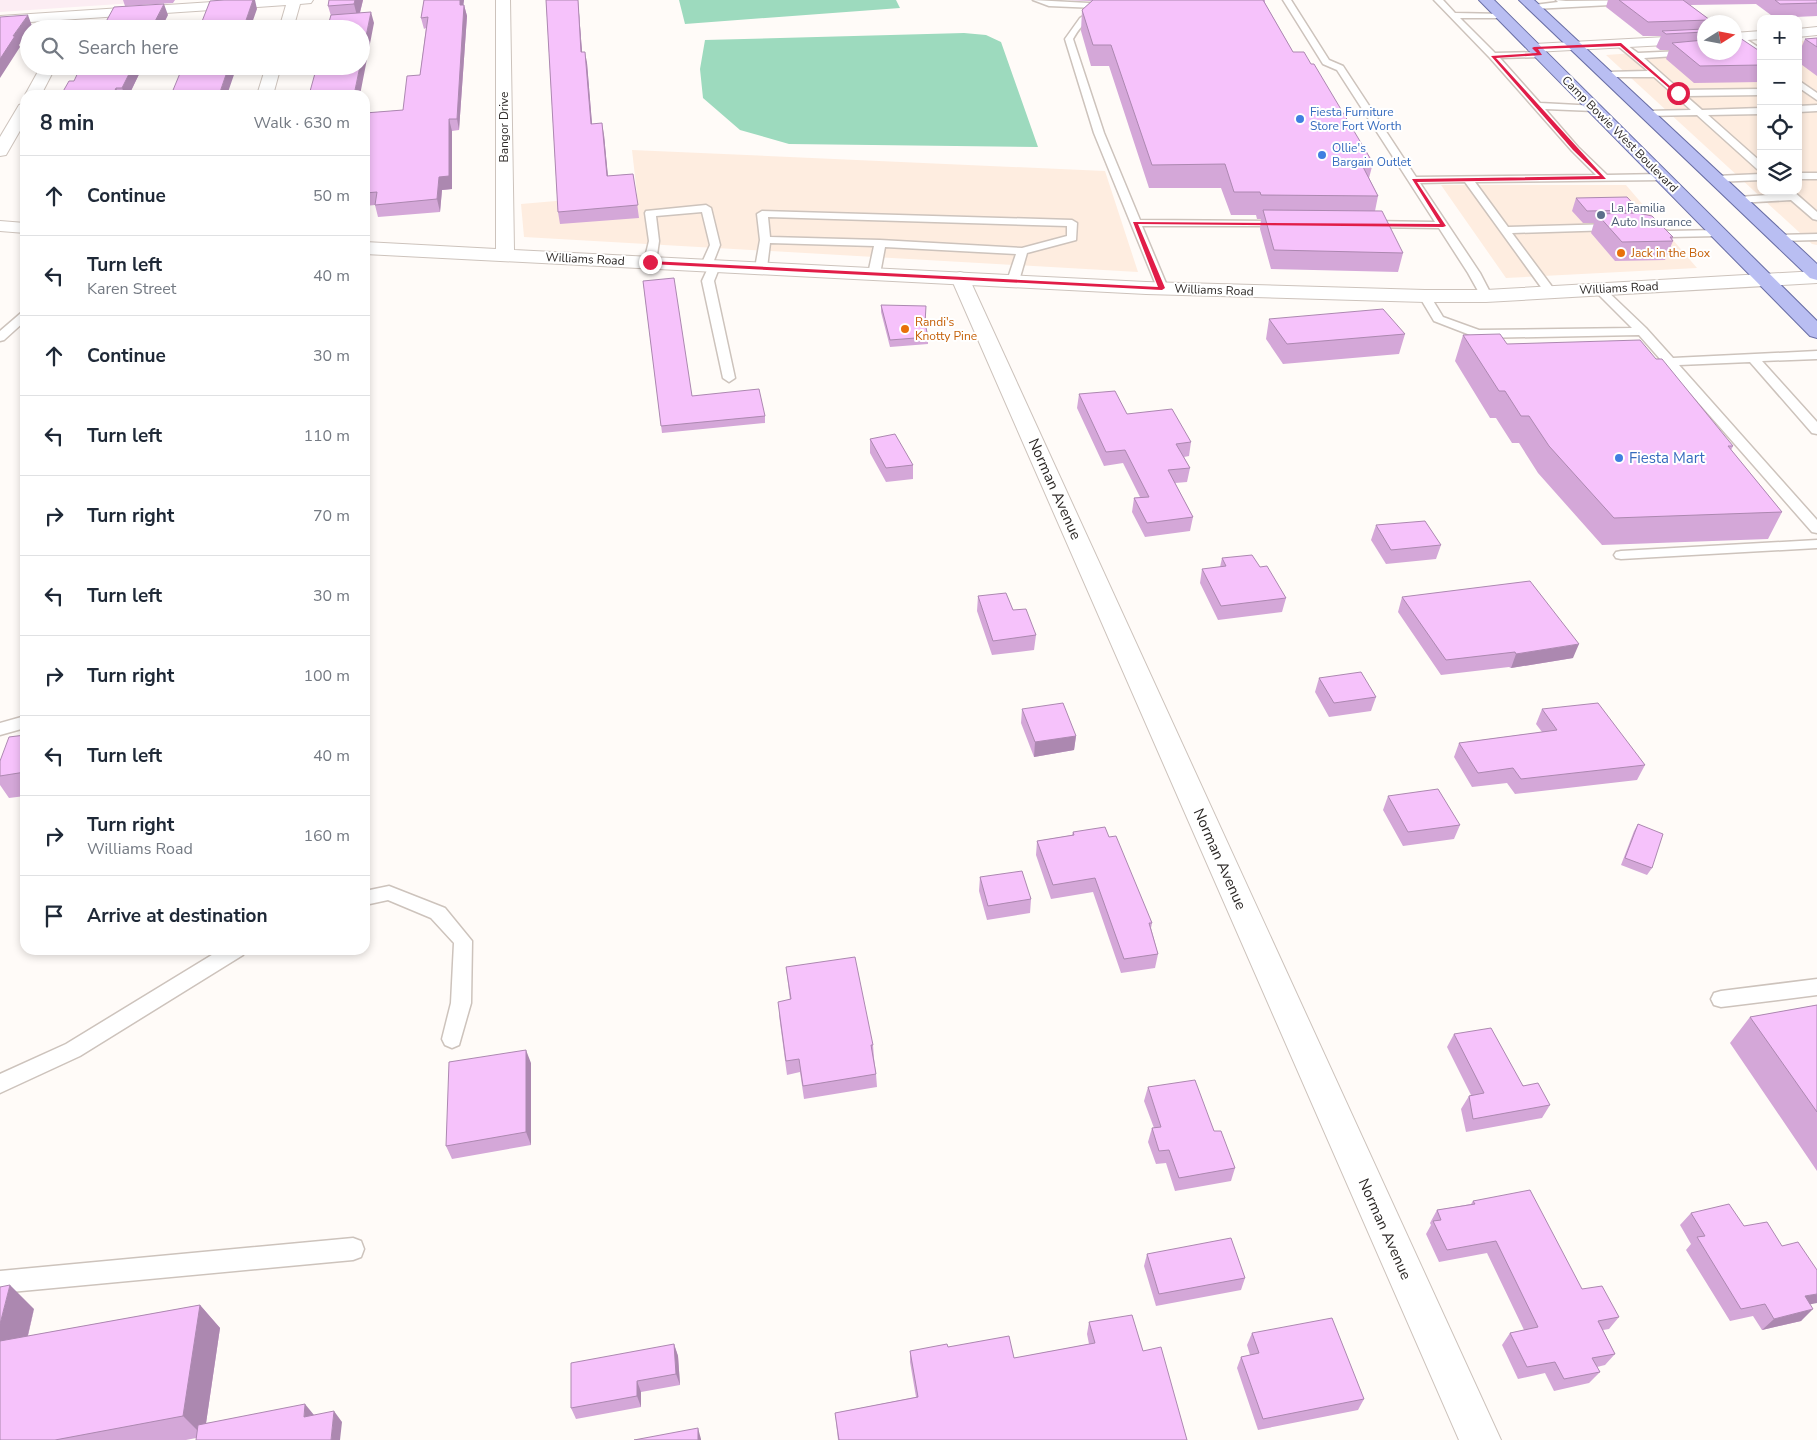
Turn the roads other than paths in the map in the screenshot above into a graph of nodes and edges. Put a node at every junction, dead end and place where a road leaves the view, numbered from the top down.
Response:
1 (300, 0) edge
2 (503, 0) edge
3 (1037, 0) edge
4 (1118, 0) edge
5 (1287, 0) edge
6 (1438, 0) edge
7 (1486, 0) edge
8 (1667, 0) edge
9 (1562, 2) edge
10 (1530, 4) edge
11 (1109, 6) junction
12 (79, 15) junction
13 (1452, 15) junction
14 (1502, 16) junction
15 (0, 20) edge
16 (76, 20) edge
17 (290, 20) edge
18 (1817, 31) edge
19 (1802, 32) edge
20 (1757, 36) edge
21 (1697, 39) edge
22 (1742, 40) edge
23 (1742, 43) edge
24 (1742, 43) edge
25 (1621, 44) junction
26 (1576, 47) junction
27 (1757, 50) edge
28 (1757, 50) edge
29 (1538, 51) junction
30 (1697, 52) edge
31 (1493, 56) junction
32 (1636, 56) junction
33 (1656, 74) junction
34 (44, 75) edge
35 (271, 75) edge
36 (1606, 75) junction
37 (1802, 86) edge
38 (36, 90) edge
39 (267, 90) edge
40 (1757, 92) edge
41 (1678, 93) junction
42 (1813, 94) edge
43 (1536, 106) junction
44 (1594, 108) junction
45 (1817, 108) edge
46 (1802, 109) edge
47 (1757, 111) edge
48 (1700, 113) junction
49 (1647, 114) junction
50 (20, 117) edge
51 (0, 151) edge
52 (1757, 164) edge
53 (1802, 176) edge
54 (1817, 176) edge
55 (1664, 177) junction
56 (1757, 177) edge
57 (1604, 178) junction
58 (1716, 179) junction
59 (1414, 180) junction
60 (1468, 180) junction
61 (1781, 195) edge
62 (1791, 195) edge
63 (1738, 200) junction
64 (1817, 217) edge
65 (1135, 223) junction
66 (1290, 224) edge
67 (1359, 224) edge
68 (0, 226) edge
69 (1443, 226) junction
70 (1622, 227) edge
71 (20, 228) edge
72 (1640, 228) edge
73 (1505, 230) junction
74 (1718, 233) junction
75 (1817, 237) edge
76 (1778, 238) junction
77 (765, 240) junction
78 (880, 243) junction
79 (370, 248) edge
80 (1022, 251) junction
81 (505, 255) junction
82 (650, 262) junction
83 (711, 265) junction
84 (761, 268) junction
85 (874, 274) junction
86 (1817, 276) edge
87 (960, 278) junction
88 (1763, 279) junction
89 (1013, 281) junction
90 (1162, 288) junction
91 (1600, 290) junction
92 (1550, 292) junction
93 (1425, 296) junction
94 (1486, 296) junction
95 (20, 319) edge
96 (1642, 331) junction
97 (1817, 332) edge
98 (0, 337) edge
99 (1817, 355) edge
100 (1753, 358) junction
101 (1670, 362) junction
102 (730, 378) dead end
103 (1817, 430) edge
104 (1817, 529) edge
105 (1817, 544) edge
106 (1621, 555) dead end
107 (20, 723) edge
108 (0, 729) edge
109 (370, 897) edge
110 (228, 955) edge
111 (1817, 987) edge
112 (1721, 999) dead end
113 (452, 1039) dead end
114 (0, 1084) edge
115 (354, 1249) dead end
116 (0, 1282) edge
117 (1480, 1440) edge

1 - 12 street
1 - 17 street
2 - 81 street, Bangor Drive
3 - 11 lane
4 - 11 lane
5 - 59 lane
6 - 13 lane
7 - 14 main road, Camp Bowie West Boulevard
8 - 9 lane
9 - 10 lane
10 - 26 main road
11 - 65 lane
12 - 15 street
12 - 16 street
13 - 14 lane
13 - 31 lane
14 - 29 main road, Camp Bowie West Boulevard
18 - 19 street
20 - 22 street
21 - 25 street
23 - 27 lane
24 - 28 lane
25 - 26 street
25 - 32 lane
26 - 29 street
26 - 36 main road
29 - 31 lane
29 - 44 main road, Camp Bowie West Boulevard
30 - 32 lane
31 - 43 lane
32 - 33 lane
33 - 36 lane
33 - 41 lane
34 - 38 street
35 - 39 street
36 - 49 main road
37 - 42 lane
40 - 41 lane
41 - 48 lane
43 - 44 lane
43 - 57 lane
44 - 55 main road, Camp Bowie West Boulevard
45 - 46 lane
47 - 48 lane
48 - 49 lane
48 - 52 lane
49 - 58 main road
50 - 51 street
53 - 54 lane
55 - 57 lane
55 - 74 main road, Camp Bowie West Boulevard
56 - 58 lane
57 - 60 lane
58 - 63 main road
59 - 60 lane
59 - 69 lane
60 - 73 lane
61 - 63 lane
62 - 64 lane
63 - 76 main road
65 - 66 lane
65 - 90 lane
67 - 69 lane
68 - 71 street
69 - 94 lane
70 - 73 lane
72 - 74 lane
73 - 92 lane
74 - 88 main road, Camp Bowie West Boulevard
75 - 76 lane
76 - 86 main road
77 - 78 lane
77 - 80 lane
77 - 84 lane
78 - 80 lane
78 - 85 lane
79 - 81 street, Williams Road
80 - 89 lane
81 - 82 street, Williams Road
82 - 83 street, Williams Road
82 - 83 lane
83 - 84 street, Williams Road
83 - 102 lane
84 - 85 street, Williams Road
85 - 87 street, Williams Road
86 - 88 street, Williams Road
87 - 89 street, Williams Road
87 - 117 street, Norman Avenue
88 - 91 street, Williams Road
88 - 97 main road, Camp Bowie West Boulevard
89 - 90 street, Williams Road
90 - 93 street, Williams Road
91 - 92 street, Williams Road
91 - 96 lane
92 - 94 street, Williams Road
93 - 94 street, Williams Road
93 - 96 lane
95 - 98 lane
96 - 101 lane
99 - 100 lane
100 - 101 lane
100 - 103 lane
101 - 104 lane
105 - 106 lane
107 - 108 lane
109 - 113 lane
110 - 114 lane
111 - 112 lane
115 - 116 lane

